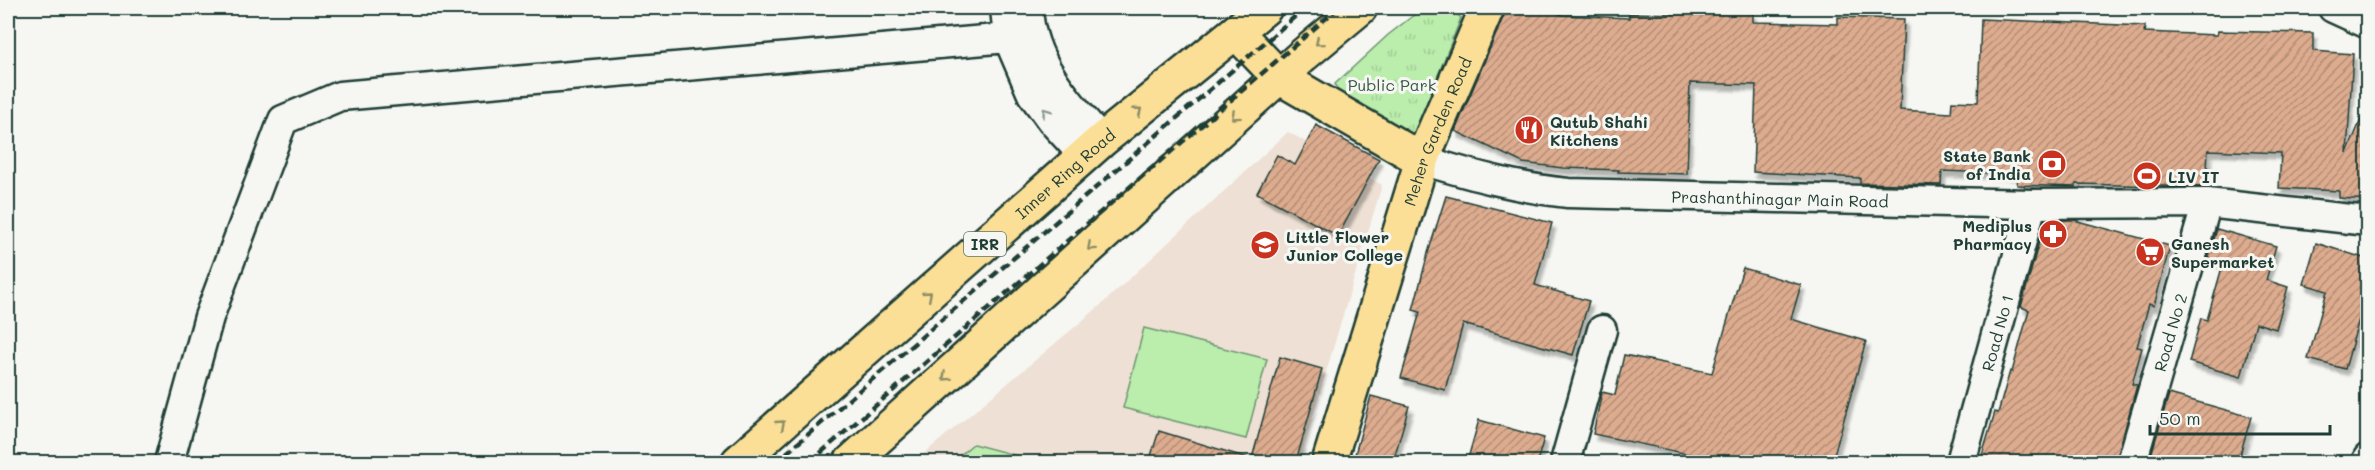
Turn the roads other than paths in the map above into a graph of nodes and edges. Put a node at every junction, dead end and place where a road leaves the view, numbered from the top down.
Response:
1 (1005, 8) edge
2 (1264, 8) edge
3 (1360, 8) edge
4 (1487, 8) edge
5 (2332, 8) edge
6 (2367, 24) edge
7 (1022, 25) edge
8 (1236, 32) junction
9 (1279, 77) junction
10 (1093, 148) junction
11 (1422, 160) junction
12 (2207, 203) junction
13 (2032, 204) junction
14 (2367, 221) edge
15 (1602, 330) dead end
16 (2367, 458) edge
17 (169, 462) edge
18 (738, 462) edge
19 (851, 462) edge
20 (1329, 462) edge
21 (1565, 462) edge
22 (1961, 462) edge
23 (2132, 462) edge
24 (2366, 462) edge

1 - 7 street
2 - 8 main road, IRR
3 -> 9 main road
4 - 11 main road, Meher Garden Road
5 - 6 street
7 - 10 street
7 - 17 street
8 - 9 main road, Prashanthinagar Main Road
10 -> 8 main road, Inner Ring Road / IRR
9 - 11 main road, Prashanthinagar Main Road
9 -> 19 main road
18 -> 10 main road, Inner Ring Road / IRR
11 - 13 street, Prashanthinagar Main Road
11 - 20 main road, Meher Garden Road
12 - 13 street, Prashanthinagar Main Road
12 - 14 street, Prashanthinagar Main Road
12 - 23 street, Road No 2
13 - 22 street, Road No 1
15 - 21 street
16 - 24 street

